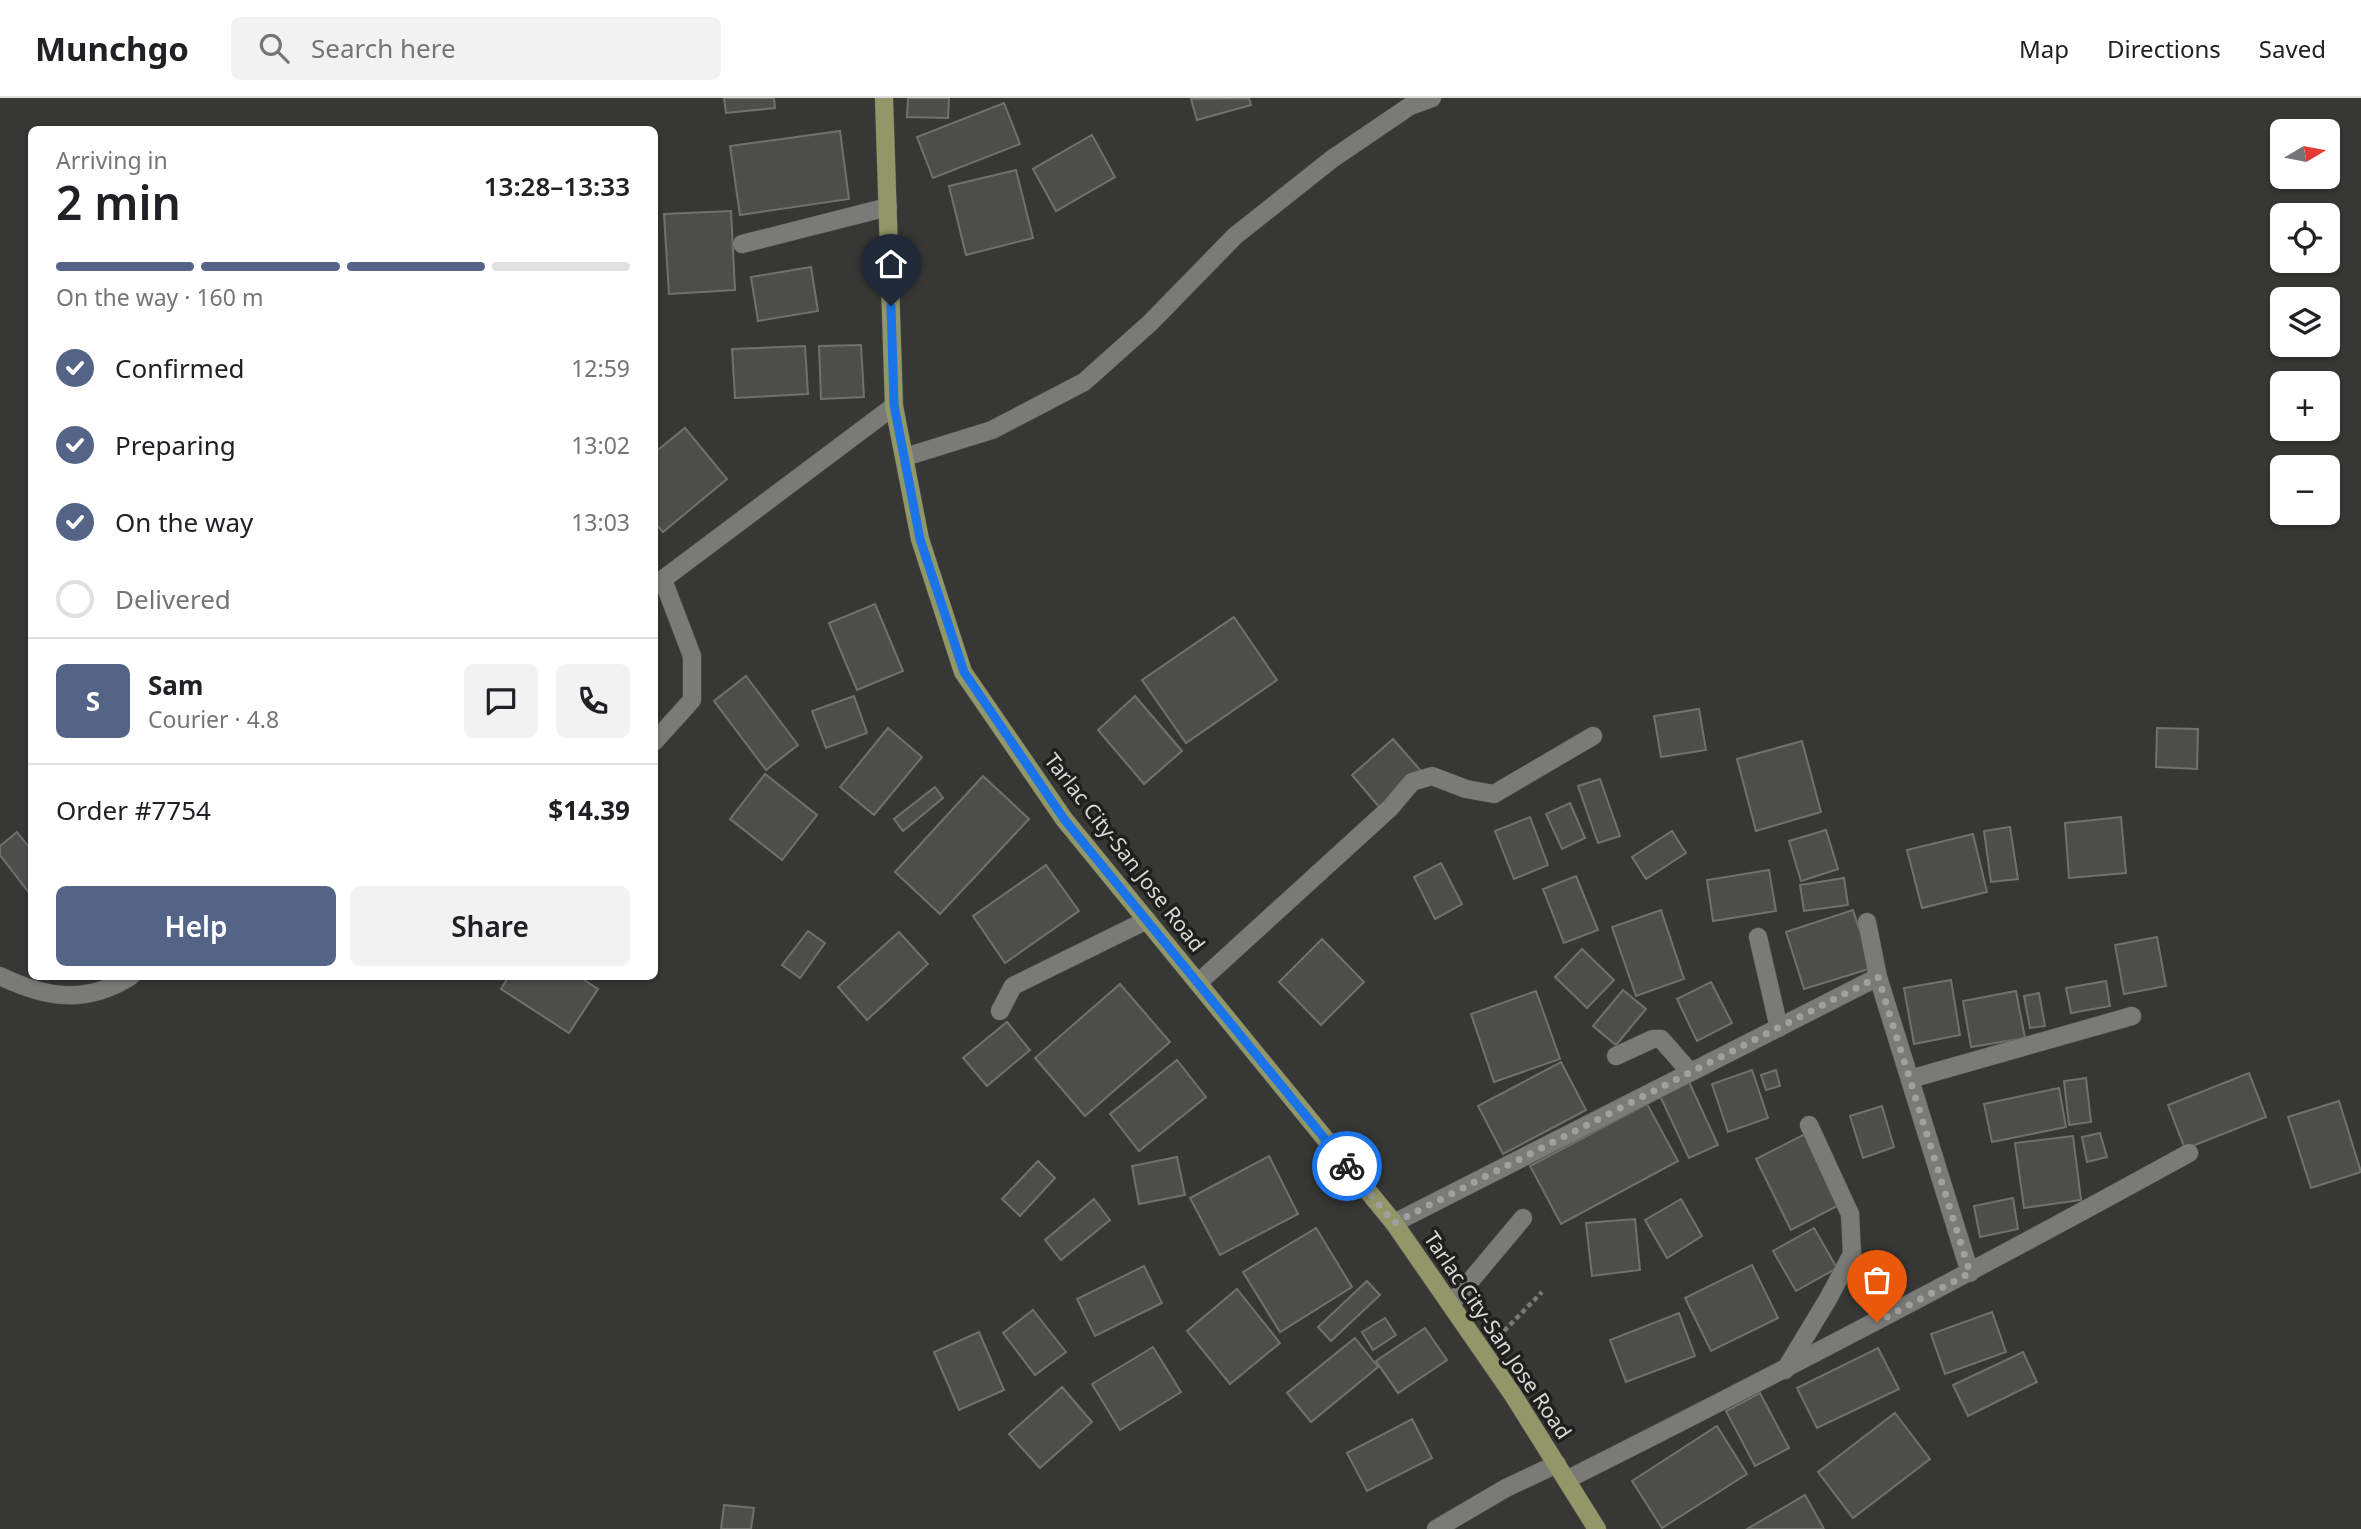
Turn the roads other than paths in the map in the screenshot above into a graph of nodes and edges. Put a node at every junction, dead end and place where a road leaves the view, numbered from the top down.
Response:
1 (884, 98) edge
2 (1432, 98) edge
3 (888, 206) junction
4 (742, 244) dead end
5 (894, 405) junction
6 (905, 457) junction
7 (659, 583) edge
8 (1593, 736) dead end
9 (658, 738) edge
10 (1147, 920) junction
11 (1867, 922) dead end
12 (1758, 937) dead end
13 (0, 976) edge
14 (1878, 977) junction
15 (125, 980) edge
16 (1198, 983) junction
17 (1000, 1011) dead end
18 (2132, 1016) dead end
19 (1779, 1028) junction
20 (1616, 1056) dead end
21 (1690, 1072) junction
22 (1910, 1079) junction
23 (1809, 1125) dead end
24 (2189, 1153) dead end
25 (1523, 1218) dead end
26 (1394, 1223) junction
27 (1970, 1273) junction
28 (1451, 1304) junction
29 (1785, 1370) junction
30 (1557, 1464) junction
31 (1568, 1479) junction
32 (1436, 1529) edge
33 (1597, 1529) edge

1 - 3 main road, Tarlac City-San Jose Road
2 - 6 street
3 - 4 street
3 - 5 main road, Tarlac City-San Jose Road
5 - 6 main road, Tarlac City-San Jose Road
5 - 7 street
6 - 10 main road, Tarlac City-San Jose Road
7 - 9 street
8 - 16 street
10 - 16 main road, Tarlac City-San Jose Road
10 - 17 street
11 - 14 street
12 - 19 street
13 - 15 street
14 - 19 street
14 - 22 street
16 - 26 main road, Tarlac City-San Jose Road
18 - 22 street
19 - 21 street
20 - 21 street
21 - 26 street
22 - 27 street
23 - 29 street
24 - 27 street
25 - 28 street
26 - 28 main road, Tarlac City-San Jose Road
27 - 29 street
28 - 30 main road, Tarlac City-San Jose Road
29 - 31 street
30 - 31 main road, Tarlac City-San Jose Road
30 - 32 street
31 - 33 main road, Tarlac City-San Jose Road

